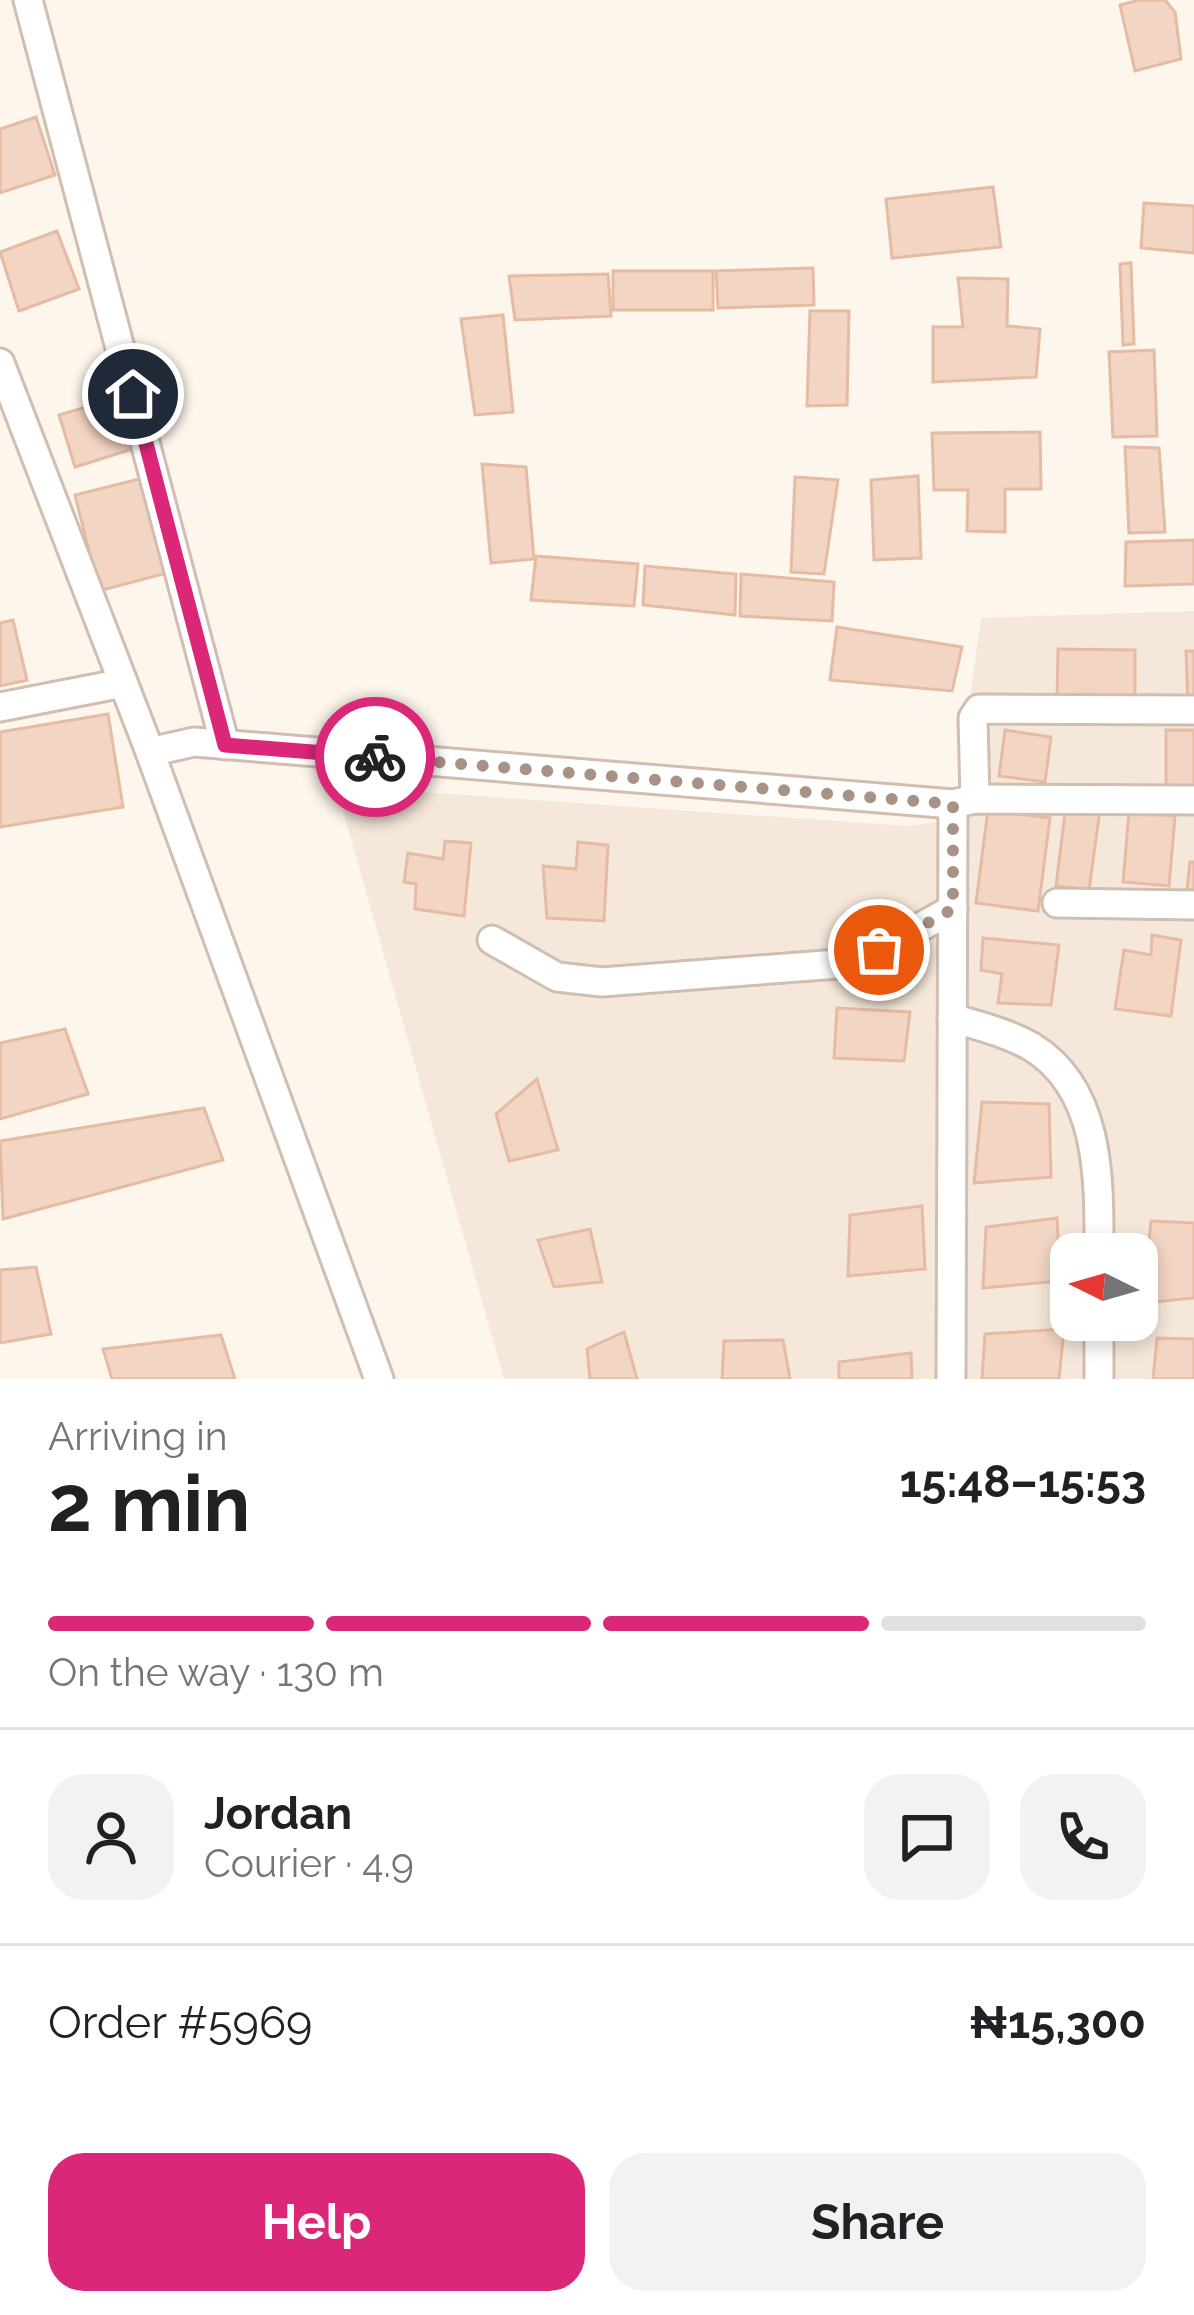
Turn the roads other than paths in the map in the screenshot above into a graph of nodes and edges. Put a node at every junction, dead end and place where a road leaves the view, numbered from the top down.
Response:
1 (28, 0) edge
2 (0, 363) edge
3 (123, 682) junction
4 (0, 707) edge
5 (1194, 710) edge
6 (225, 745) junction
7 (150, 752) junction
8 (1194, 800) edge
9 (964, 801) junction
10 (1057, 903) dead end
11 (1194, 905) edge
12 (953, 909) junction
13 (491, 940) dead end
14 (952, 1018) junction
15 (1099, 1233) edge
16 (1099, 1341) edge
17 (379, 1379) edge
18 (951, 1379) edge
19 (1099, 1379) edge

1 - 6 street
2 - 3 street
3 - 4 street
3 - 7 street
5 - 9 street
6 - 7 street
6 - 9 street
7 - 17 street
8 - 9 street
9 - 12 street
10 - 11 street
12 - 13 street
12 - 14 street
14 - 15 street
14 - 18 street
16 - 19 street

